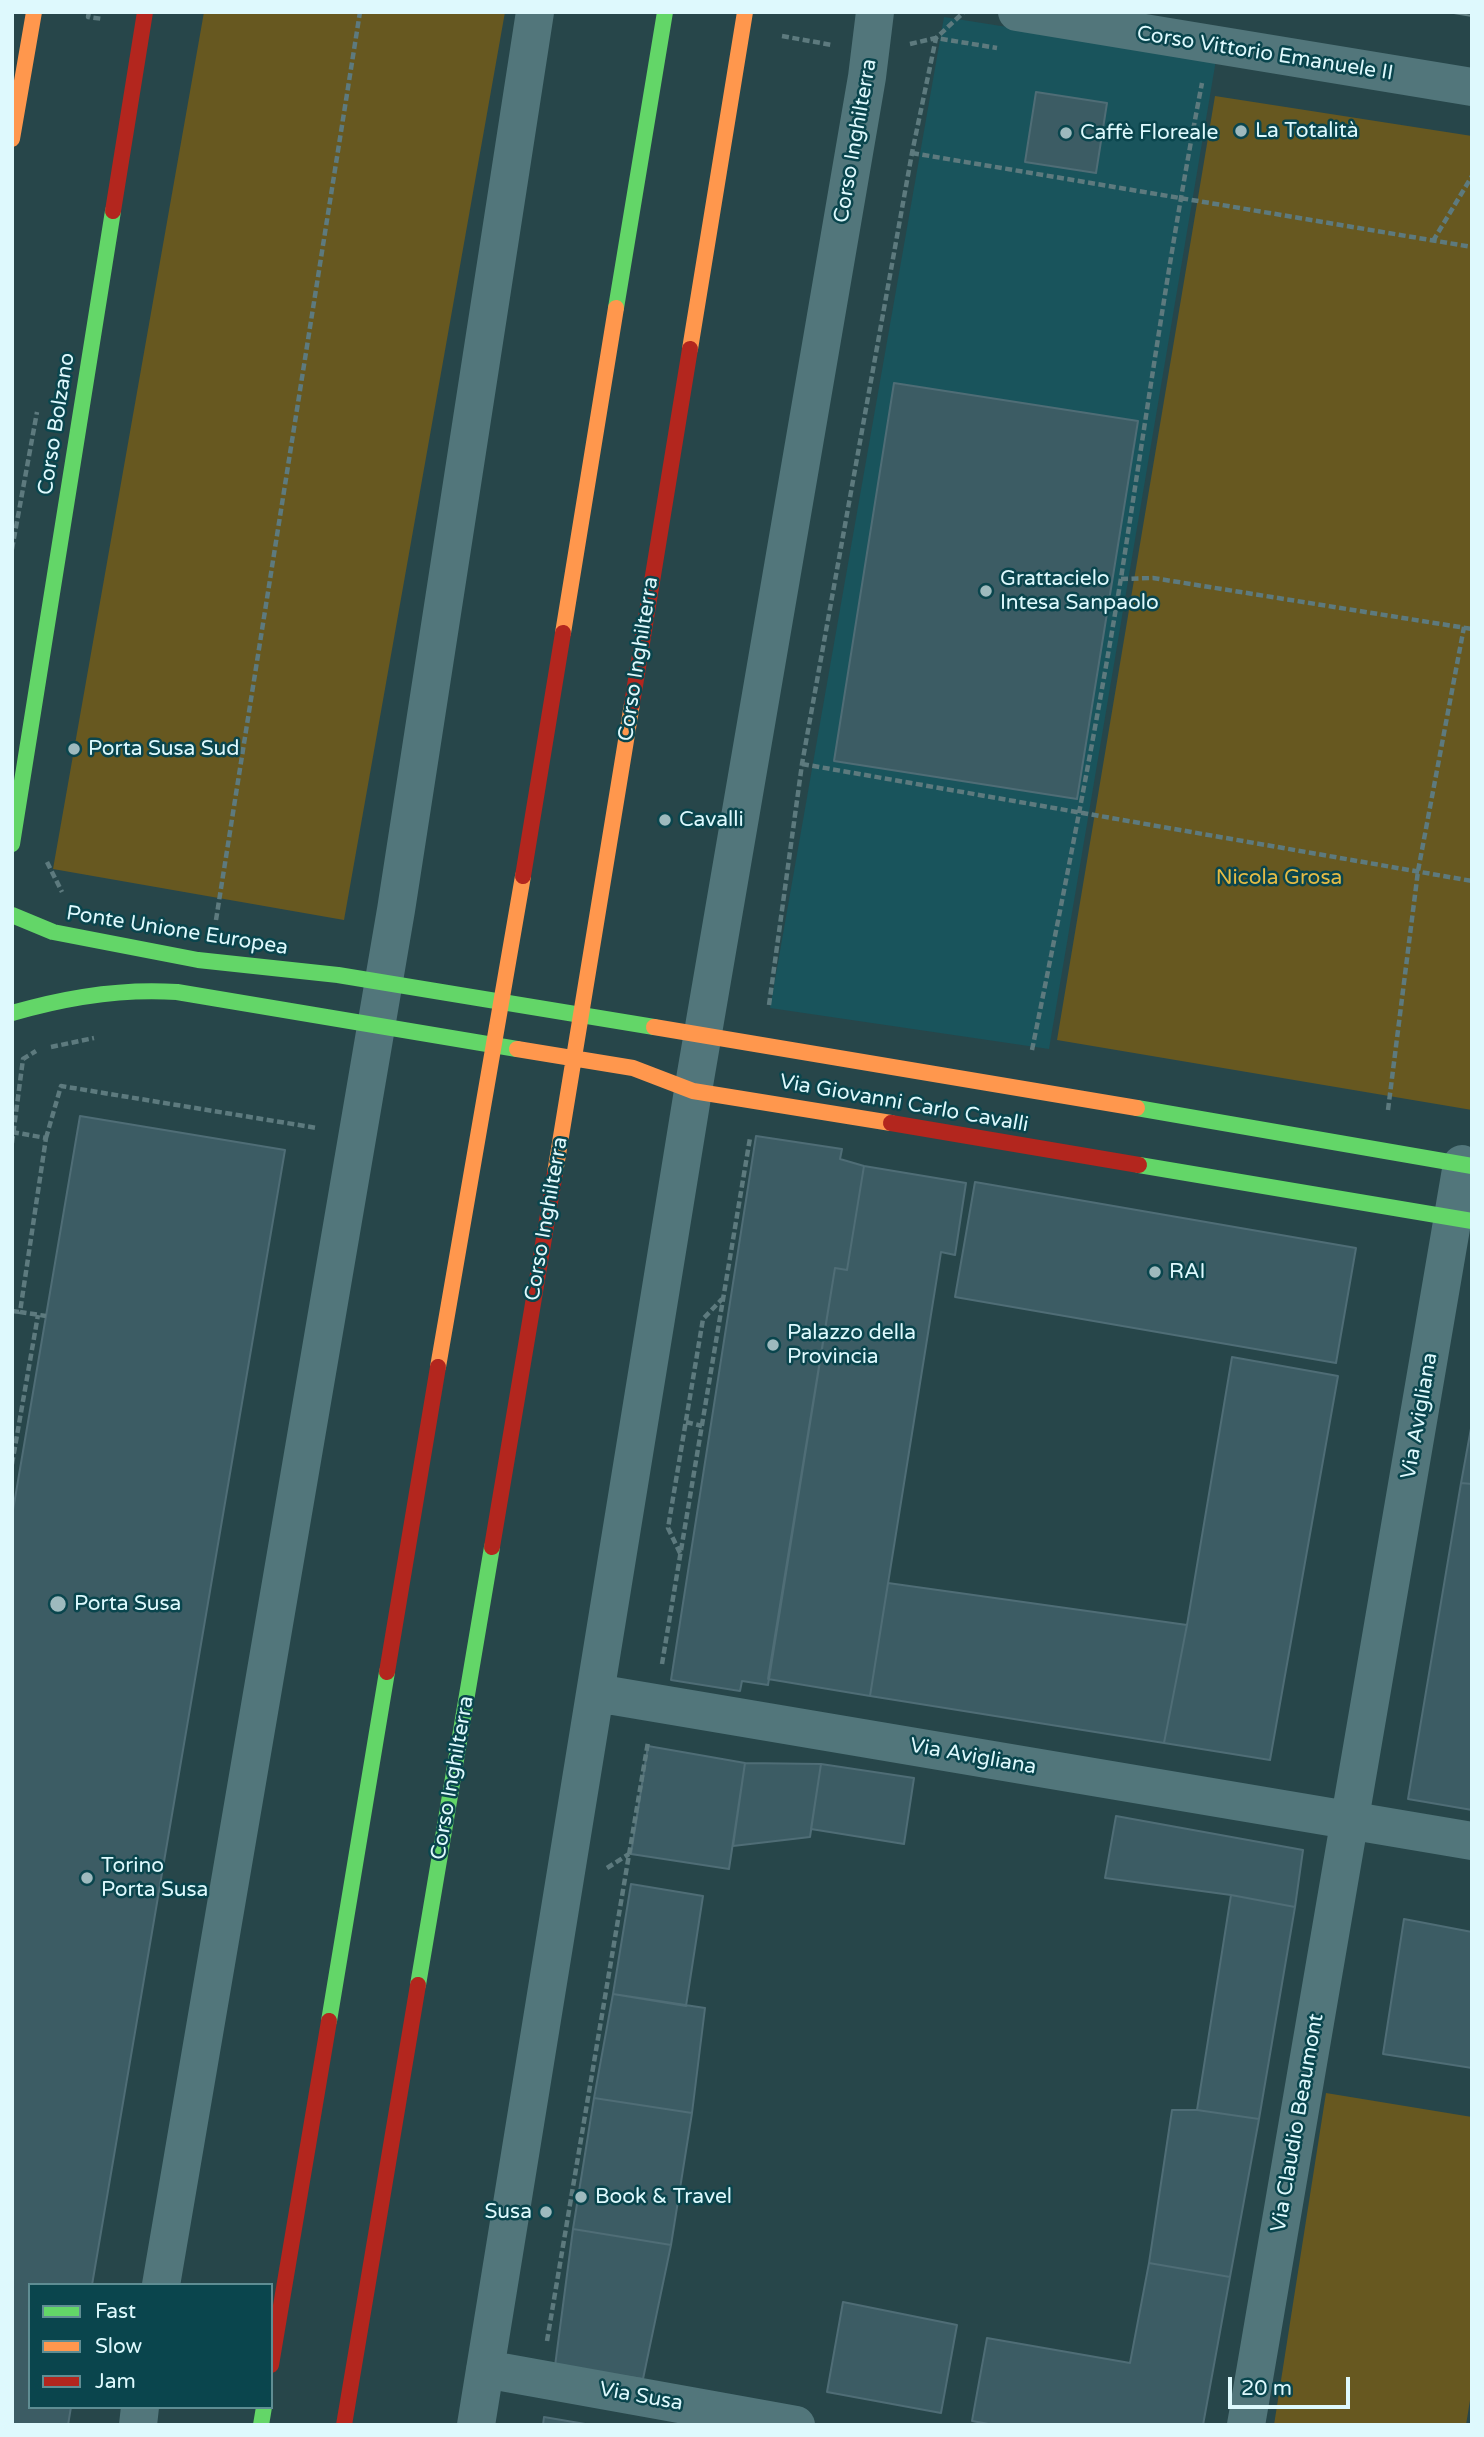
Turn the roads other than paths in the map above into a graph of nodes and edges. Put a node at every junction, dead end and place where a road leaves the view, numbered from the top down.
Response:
1 (34, 12) edge
2 (145, 12) edge
3 (535, 12) edge
4 (665, 12) edge
5 (745, 12) edge
6 (875, 12) edge
7 (1017, 12) edge
8 (1472, 88) edge
9 (12, 139) edge
10 (12, 844) edge
11 (12, 915) edge
12 (338, 975) joint
13 (383, 982) junction
14 (501, 1002) junction
15 (12, 1013) edge
16 (580, 1015) junction
17 (376, 1026) junction
18 (703, 1035) junction
19 (493, 1044) junction
20 (574, 1058) junction
21 (693, 1091) junction
22 (1467, 1165) edge
23 (1463, 1220) edge
24 (596, 1693) junction
25 (1351, 1820) junction
26 (1472, 1841) edge
27 (161, 2283) edge
28 (273, 2353) edge
29 (485, 2369) junction
30 (344, 2425) edge
31 (476, 2425) edge
32 (796, 2425) edge
33 (1246, 2425) edge

1 - 9 main road
2 - 10 main road, Corso Bolzano
3 - 13 street
4 - 14 main road
5 - 16 main road, Corso Inghilterra
6 - 18 street, Corso Inghilterra
7 - 8 street, Corso Vittorio Emanuele II
11 - 12 main road, Ponte Unione Europea
12 - 13 main road, Via Giovanni Carlo Cavalli
13 - 14 main road, Via Giovanni Carlo Cavalli
13 - 17 street
14 - 16 main road, Via Giovanni Carlo Cavalli
14 - 19 main road
15 - 17 main road, Via Giovanni Carlo Cavalli
16 - 18 main road, Via Giovanni Carlo Cavalli
16 - 20 main road, Corso Inghilterra
17 - 19 main road, Via Giovanni Carlo Cavalli
17 - 27 street
18 - 21 street, Corso Inghilterra
18 - 22 main road, Via Giovanni Carlo Cavalli
19 - 20 main road, Via Giovanni Carlo Cavalli
19 - 28 main road
20 - 21 main road, Via Giovanni Carlo Cavalli
20 - 30 main road, Corso Inghilterra
21 - 23 main road, Via Giovanni Carlo Cavalli
21 - 24 street, Corso Inghilterra
22 - 23 street
23 - 25 street, Via Avigliana
24 - 25 street, Via Avigliana
24 - 29 street, Corso Inghilterra
25 - 26 street, Via Avigliana
25 - 33 street, Via Claudio Beaumont
29 - 31 street, Corso Inghilterra
29 - 32 street, Via Susa

